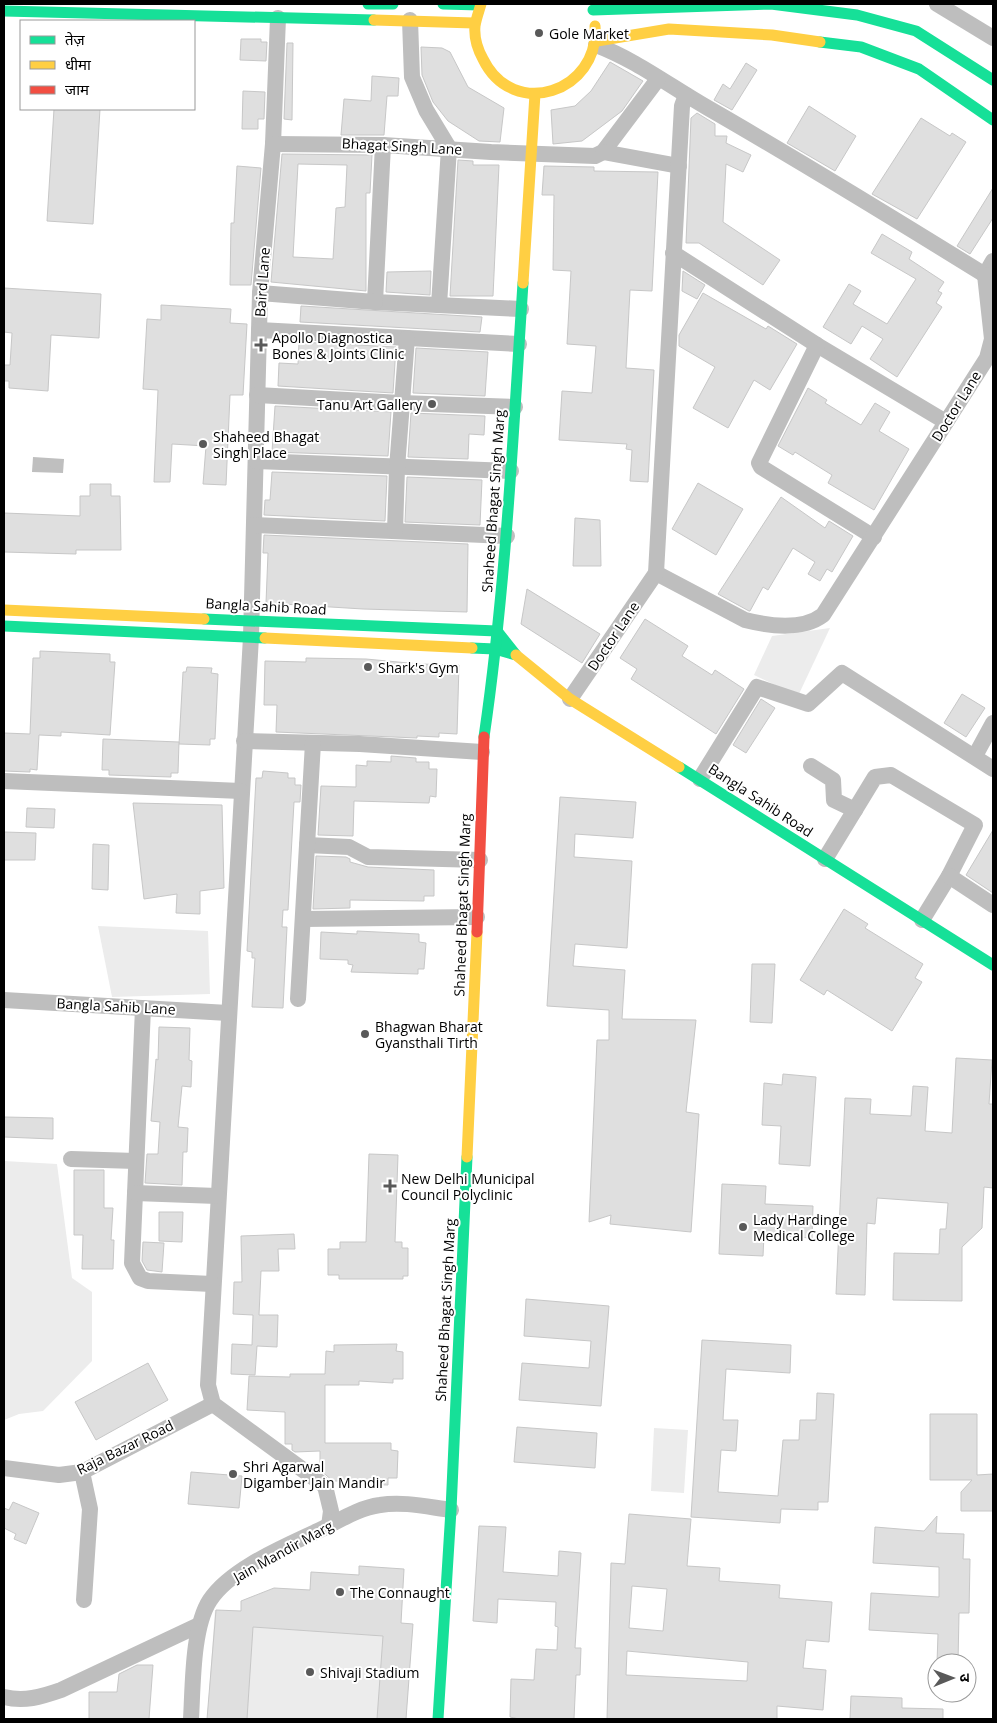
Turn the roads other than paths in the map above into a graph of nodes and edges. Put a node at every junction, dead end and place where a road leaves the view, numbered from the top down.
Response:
1 (368, 4) edge
2 (393, 4) edge
3 (443, 4) edge
4 (480, 4) edge
5 (771, 4) edge
6 (938, 4) edge
7 (592, 7) edge
8 (4, 11) edge
9 (278, 18) junction
10 (410, 20) junction
11 (474, 23) junction
12 (993, 38) edge
13 (597, 43) junction
14 (658, 79) junction
15 (993, 80) edge
16 (535, 94) junction
17 (686, 95) junction
18 (993, 120) edge
19 (273, 144) junction
20 (383, 144) junction
21 (449, 148) junction
22 (603, 152) junction
23 (531, 153) junction
24 (679, 166) junction
25 (673, 253) junction
26 (989, 268) edge
27 (260, 293) junction
28 (375, 302) junction
29 (439, 306) junction
30 (521, 309) junction
31 (259, 330) junction
32 (407, 338) junction
33 (993, 339) edge
34 (519, 344) junction
35 (817, 345) junction
36 (257, 394) junction
37 (401, 403) junction
38 (515, 407) junction
39 (946, 422) junction
40 (256, 461) junction
41 (397, 468) junction
42 (511, 472) junction
43 (254, 525) junction
44 (395, 531) junction
45 (507, 536) junction
46 (874, 537) junction
47 (656, 573) junction
48 (4, 610) edge
49 (252, 620) junction
50 (4, 626) edge
51 (497, 631) junction
52 (251, 637) junction
53 (495, 649) junction
54 (516, 655) junction
55 (570, 699) junction
56 (993, 723) edge
57 (244, 741) junction
58 (314, 743) junction
59 (482, 752) junction
60 (975, 756) junction
61 (811, 766) dead end
62 (993, 769) edge
63 (700, 778) junction
64 (4, 781) edge
65 (241, 791) junction
66 (855, 810) junction
67 (307, 845) junction
68 (825, 859) junction
69 (480, 860) junction
70 (949, 876) junction
71 (993, 905) edge
72 (477, 917) junction
73 (303, 918) junction
74 (922, 920) junction
75 (993, 965) edge
76 (298, 999) dead end
77 (4, 1000) edge
78 (143, 1008) junction
79 (228, 1013) junction
80 (71, 1159) dead end
81 (136, 1161) junction
82 (135, 1193) junction
83 (217, 1196) junction
84 (212, 1284) junction
85 (213, 1404) junction
86 (4, 1468) edge
87 (82, 1472) junction
88 (451, 1510) junction
89 (329, 1526) junction
90 (84, 1600) dead end
91 (199, 1625) junction
92 (4, 1697) edge
93 (191, 1719) edge
94 (438, 1719) edge

1 - 2 street
3 - 4 street
4 - 11 street
5 - 7 street
5 - 15 street
6 - 12 street
7 - 13 street
8 - 9 street
9 - 10 street
9 - 19 street, Baird Lane
10 - 11 street
10 - 21 street
11 - 16 street
13 - 14 street, Doctor Lane
13 - 16 street
13 - 18 street
14 - 17 street, Doctor Lane
14 - 22 street
16 - 23 street, Shaheed Bhagat Singh Marg
17 - 24 street
17 - 26 street, Doctor Lane
19 - 20 street, Bhagat Singh Lane
19 - 27 street, Baird Lane
20 - 21 street, Bhagat Singh Lane
20 - 28 street
21 - 23 street, Bhagat Singh Lane
21 - 29 street
22 - 23 street, Bhagat Singh Lane
22 - 24 street, Bhagat Singh Lane
23 - 30 street, Shaheed Bhagat Singh Marg
24 - 25 street
25 - 35 street
25 - 47 street
26 - 33 street, Doctor Lane
27 - 28 street
27 - 31 street, Baird Lane
28 - 29 street
29 - 30 street
30 - 34 street, Shaheed Bhagat Singh Marg
31 - 32 street
31 - 36 street, Baird Lane
32 - 34 street
32 - 37 street
33 - 39 street, Doctor Lane
34 - 38 street, Shaheed Bhagat Singh Marg
35 - 39 street
35 - 46 street
36 - 37 street
36 - 40 street, Baird Lane
37 - 38 street
37 - 41 street
38 - 42 street, Shaheed Bhagat Singh Marg
39 - 46 street, Doctor Lane
40 - 41 street
40 - 43 street, Baird Lane
41 - 42 street
41 - 44 street
42 - 45 street, Shaheed Bhagat Singh Marg
43 - 44 street
43 - 49 street, Baird Lane
44 - 45 street
45 - 51 street, Shaheed Bhagat Singh Marg
46 - 47 street, Doctor Lane
47 - 55 street, Doctor Lane
48 - 49 street, Bangla Sahib Road
49 - 51 street, Bangla Sahib Road
49 - 52 street, Baird Lane
50 - 52 street, Bangla Sahib Road
51 - 53 street, Shaheed Bhagat Singh Marg
51 - 54 street, Bangla Sahib Road
52 - 53 street, Bangla Sahib Road
52 - 57 street, Baird Lane
53 - 54 street, Bangla Sahib Road
53 - 59 street, Shaheed Bhagat Singh Marg
54 - 55 street, Bangla Sahib Road
55 - 63 street, Bangla Sahib Road
56 - 60 street
57 - 58 street
57 - 65 street, Baird Lane
58 - 59 street
58 - 67 street
59 - 69 street, Shaheed Bhagat Singh Marg
60 - 62 street
60 - 63 street
61 - 66 street
63 - 68 street, Bangla Sahib Road
64 - 65 street
65 - 79 street, Baird Lane
66 - 68 street
66 - 70 street
67 - 69 street
67 - 73 street
68 - 74 street, Bangla Sahib Road
69 - 72 street, Shaheed Bhagat Singh Marg
70 - 71 street
70 - 74 street
72 - 73 street
72 - 88 street, Shaheed Bhagat Singh Marg
73 - 76 street
74 - 75 street, Bangla Sahib Road
77 - 78 street, Bangla Sahib Lane
78 - 79 street, Bangla Sahib Lane
78 - 81 street
79 - 83 street, Baird Lane
80 - 81 street
81 - 82 street
82 - 83 street
82 - 84 street
83 - 84 street, Baird Lane
84 - 85 street, Baird Lane
85 - 87 street, Raja Bazar Road
85 - 89 street
86 - 87 street, Raja Bazar Road
87 - 90 street
88 - 89 street, Jain Mandir Marg
88 - 94 street, Shaheed Bhagat Singh Marg
89 - 91 street, Jain Mandir Marg
91 - 92 street
91 - 93 street, Jain Mandir Marg

